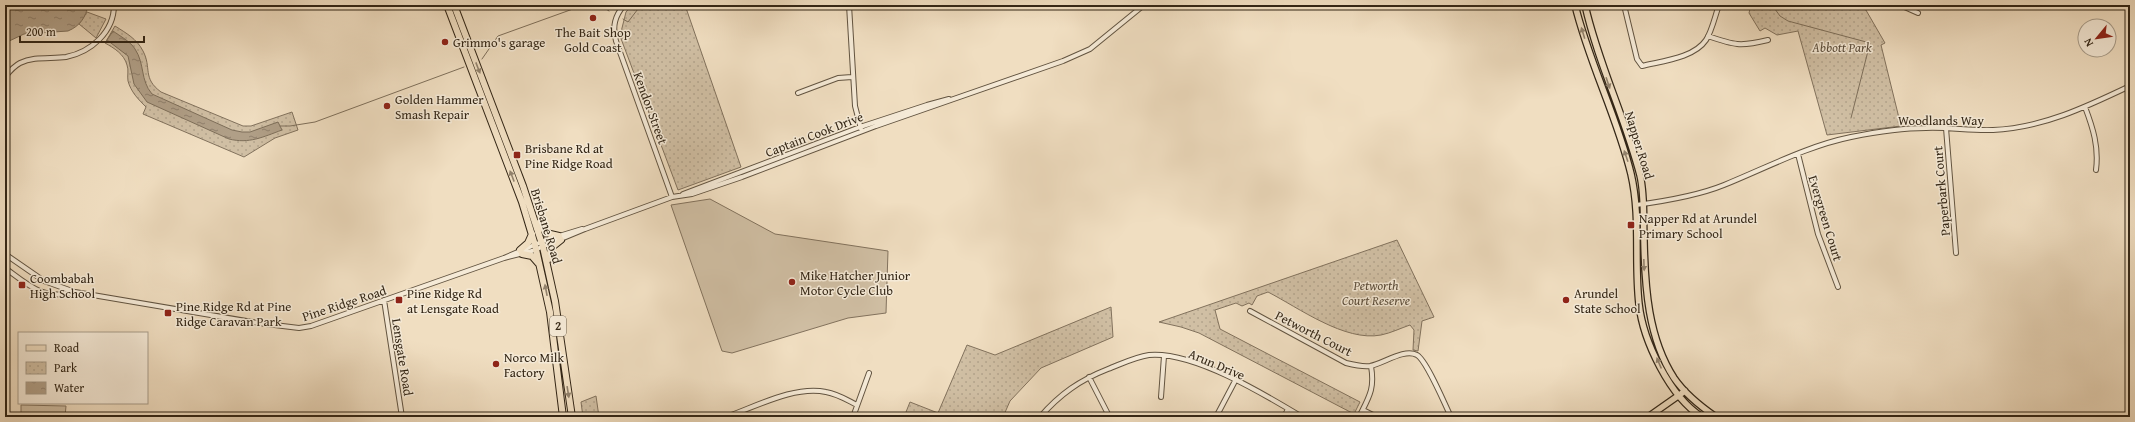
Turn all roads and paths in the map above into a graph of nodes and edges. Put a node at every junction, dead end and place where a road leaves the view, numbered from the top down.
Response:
1 (114, 5) edge
2 (447, 5) edge
3 (456, 5) edge
4 (624, 5) edge
5 (849, 5) edge
6 (1144, 5) edge
7 (1575, 5) edge
8 (1585, 5) edge
9 (1624, 5) edge
10 (1719, 5) edge
11 (1900, 5) edge
12 (1918, 13) dead end
13 (1708, 36) junction
14 (1768, 40) dead end
15 (5, 77) edge
16 (852, 77) junction
17 (2130, 86) edge
18 (798, 93) dead end
19 (2085, 107) junction
20 (1946, 128) junction
21 (861, 129) junction
22 (1798, 154) junction
23 (2096, 170) dead end
24 (672, 197) junction
25 (1643, 204) junction
26 (1636, 205) junction
27 (533, 213) junction
28 (532, 233) junction
29 (560, 238) junction
30 (542, 244) junction
31 (536, 247) junction
32 (521, 252) junction
33 (1956, 253) dead end
34 (5, 254) edge
35 (548, 265) junction
36 (5, 268) edge
37 (542, 269) junction
38 (44, 281) junction
39 (1838, 287) dead end
40 (44, 292) junction
41 (75, 292) junction
42 (384, 300) junction
43 (1250, 311) dead end
44 (1164, 356) junction
45 (1371, 366) junction
46 (869, 373) dead end
47 (1088, 376) junction
48 (1235, 381) junction
49 (1685, 391) junction
50 (1678, 396) junction
51 (1161, 397) dead end
52 (857, 405) junction
53 (1288, 409) junction
54 (1363, 410) junction
55 (1108, 414) dead end
56 (402, 417) edge
57 (563, 417) edge
58 (573, 417) edge
59 (726, 417) edge
60 (853, 417) edge
61 (1040, 417) edge
62 (1216, 417) edge
63 (1284, 417) edge
64 (1302, 417) edge
65 (1359, 417) edge
66 (1376, 417) edge
67 (1451, 417) edge
68 (1648, 417) edge
69 (1702, 417) edge
70 (1716, 417) edge

1 - 15 street
28 -> 2 highway, Brisbane Road / 2
3 -> 27 highway, Brisbane Road / 2
4 - 24 street, Kendor Street
5 - 16 street
6 - 21 street, Captain Cook Drive
26 -> 7 main road, Napper Road
8 -> 25 main road, Napper Road
9 - 13 street
10 - 13 street
11 - 12 street
13 - 14 street
16 - 18 street
16 - 21 street
17 - 19 street, Woodlands Way
19 - 20 street, Woodlands Way
19 - 23 street
20 - 22 street, Woodlands Way
20 - 33 street, Paperbark Court
21 - 24 street, Captain Cook Drive
22 - 25 street, Woodlands Way
22 - 39 street, Evergreen Court
24 - 29 street, Captain Cook Drive
25 - 26 street, Woodlands Way
25 -> 49 main road, Napper Road
50 -> 26 main road, Napper Road
27 - 29 highway
27 - 30 highway, Brisbane Road / 2
28 - 31 highway, Brisbane Road / 2
28 - 32 highway
29 - 30 street, Captain Cook Drive
29 - 35 highway
30 - 31 street, Captain Cook Drive
30 - 35 highway, Brisbane Road / 2
31 - 32 street, Pine Ridge Road
31 - 37 highway, Brisbane Road / 2
32 - 37 highway
32 - 42 street, Pine Ridge Road
34 - 38 street, Pine Ridge Road
35 -> 58 highway, Brisbane Road / 2
36 - 40 street
57 -> 37 highway, Brisbane Road / 2
38 - 40 street
38 - 41 street, Pine Ridge Road
40 - 41 street
41 - 42 street, Pine Ridge Road
42 - 56 street, Lensgate Road
43 - 45 street, Petworth Court
44 - 47 street, Arun Drive
44 - 48 street, Arun Drive
44 - 51 street
45 - 54 street
45 - 67 street, Petworth Court
46 - 52 street
47 - 55 street
47 - 61 street, Arun Drive
48 - 53 street, Arun Drive
48 - 62 street
49 - 50 main road
49 - 70 main road, Napper Road
50 - 68 main road
50 - 69 main road, Napper Road
52 - 59 street
52 - 60 street
53 - 63 street
53 - 64 street, Arun Drive
54 - 65 street
54 - 66 street

